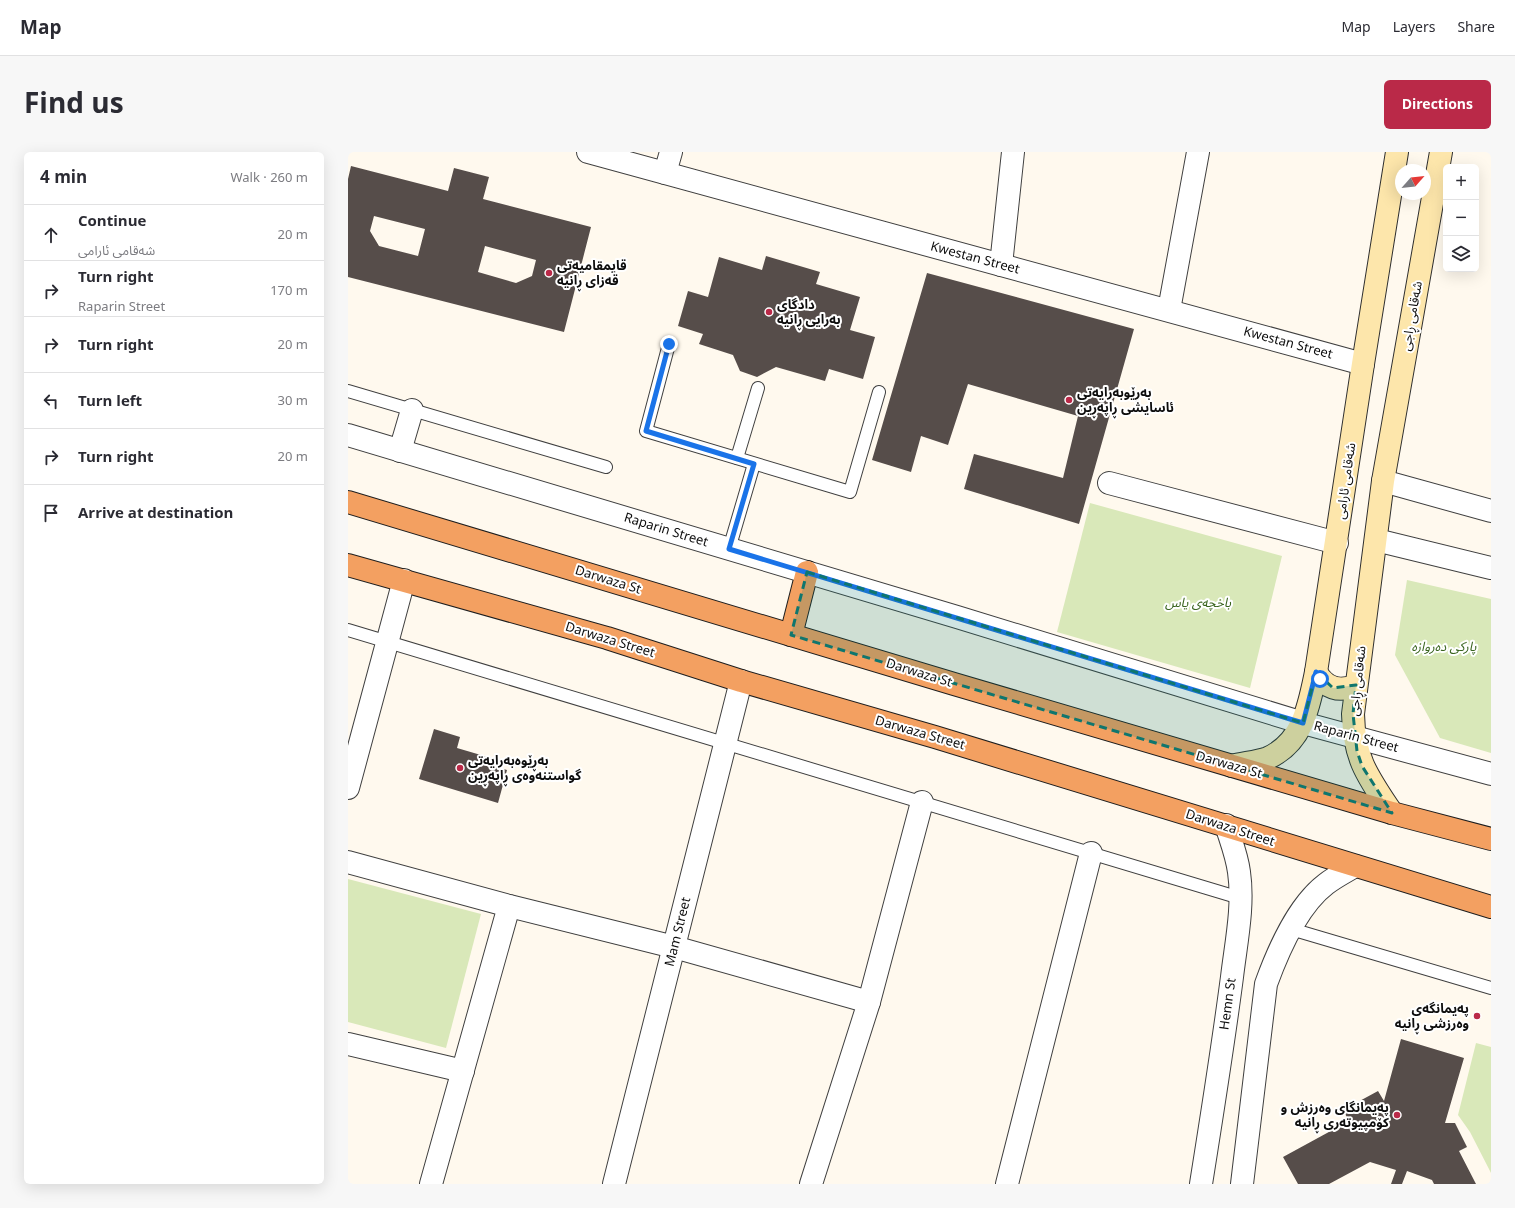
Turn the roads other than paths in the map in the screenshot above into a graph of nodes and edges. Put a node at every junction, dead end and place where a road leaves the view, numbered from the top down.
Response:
1 (588, 152) edge
2 (670, 152) edge
3 (1013, 152) edge
4 (1198, 152) edge
5 (1397, 152) edge
6 (1441, 152) edge
7 (665, 173) junction
8 (1001, 265) junction
9 (1169, 310) junction
10 (669, 344) dead end
11 (1363, 364) junction
12 (758, 388) dead end
13 (348, 390) edge
14 (879, 392) dead end
15 (412, 410) junction
16 (348, 435) edge
17 (400, 451) junction
18 (737, 458) junction
19 (754, 464) junction
20 (606, 467) dead end
21 (1383, 481) junction
22 (1109, 483) dead end
23 (348, 502) edge
24 (1491, 512) edge
25 (1376, 540) junction
26 (1337, 543) junction
27 (729, 549) junction
28 (348, 565) edge
29 (1491, 568) edge
30 (807, 572) junction
31 (404, 580) junction
32 (348, 630) edge
33 (792, 635) junction
34 (386, 642) junction
35 (1316, 672) junction
36 (742, 681) junction
37 (1356, 685) junction
38 (1303, 723) junction
39 (1353, 736) junction
40 (726, 743) junction
41 (1232, 766) junction
42 (1491, 774) edge
43 (348, 788) edge
44 (922, 802) junction
45 (1392, 813) junction
46 (1226, 826) junction
47 (1491, 839) edge
48 (1091, 853) junction
49 (348, 862) edge
50 (1355, 866) junction
51 (1240, 898) junction
52 (509, 906) junction
53 (1491, 907) edge
54 (1291, 929) junction
55 (674, 947) junction
56 (1491, 988) edge
57 (869, 1002) junction
58 (348, 1044) edge
59 (463, 1071) junction
60 (816, 1183) edge
61 (431, 1184) edge
62 (614, 1184) edge
63 (1007, 1184) edge
64 (1202, 1184) edge
65 (1242, 1184) edge

1 - 7 street, Kwestan Street
2 - 7 street
3 - 8 street
4 - 9 street
5 - 11 main road, شەقامی ئارامی
6 - 21 main road, شەقامی ڕاجی
7 - 8 street, Kwestan Street
8 - 9 street, Kwestan Street
9 - 11 street, Kwestan Street
10 - 18 lane
11 - 26 main road, شەقامی ئارامی
12 - 18 lane
13 - 15 lane
14 - 19 lane
15 - 17 street
15 - 20 lane
16 - 17 street, Raparin Street
17 - 27 street, Raparin Street
18 - 19 lane
19 - 27 lane
21 - 24 street
21 - 25 main road, شەقامی ڕاجی
22 - 26 street
23 - 33 highway, Darwaza St
25 - 29 street
25 - 37 main road, شەقامی ڕاجی
26 - 35 main road, شەقامی ئارامی
27 - 30 street, Raparin Street
28 - 31 highway, Darwaza Street
30 - 33 highway
30 - 38 street, Raparin Street
31 - 34 street
31 - 36 highway, Darwaza Street
32 - 34 lane
33 - 41 highway, Darwaza St
34 - 40 lane
34 - 43 street
35 - 37 main road
35 - 38 main road, شەقامی ئارامی
36 - 40 street, Mam Street
36 - 46 highway, Darwaza Street
37 - 39 main road, شەقامی ڕاجی
38 - 39 street, Raparin Street
38 - 41 main road, شەقامی ئارامی
39 - 42 street, Raparin Street
39 - 45 main road, شەقامی ڕاجی
40 - 44 lane
40 - 55 street, Mam Street
41 - 45 highway, Darwaza St
44 - 48 lane
44 - 57 street
45 - 47 highway, Darwaza St
46 - 50 highway, Darwaza Street
46 - 51 street, Hemn St
48 - 51 lane
48 - 63 street
49 - 52 street
50 - 53 highway, Darwaza Street
50 - 54 street
51 - 64 street, Hemn St
52 - 55 street
52 - 59 street
54 - 56 lane
54 - 65 street
55 - 57 street
55 - 62 street, Mam Street
57 - 60 street
58 - 59 street
59 - 61 street

